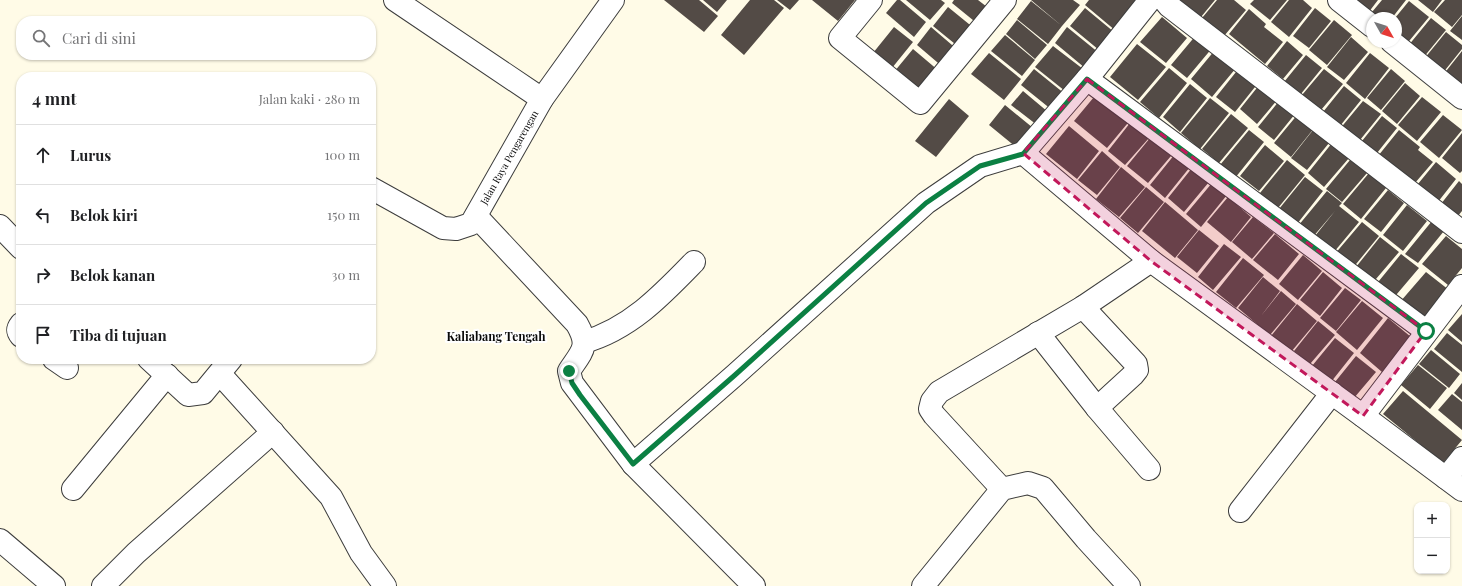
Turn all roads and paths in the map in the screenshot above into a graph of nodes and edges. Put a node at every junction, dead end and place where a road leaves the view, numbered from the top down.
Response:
1 (395, 0) edge
2 (871, 0) edge
3 (1005, 0) edge
4 (1150, 0) edge
5 (1164, 0) edge
6 (1339, 0) edge
7 (605, 3) edge
8 (1366, 21) edge
9 (1400, 48) edge
10 (1087, 79) junction
11 (1462, 98) edge
12 (542, 100) junction
13 (1023, 154) junction
14 (376, 191) edge
15 (476, 216) junction
16 (1462, 232) edge
17 (1151, 261) junction
18 (694, 262) dead end
19 (1462, 286) edge
20 (1083, 307) junction
21 (1426, 331) junction
22 (1038, 333) junction
23 (584, 342) junction
24 (155, 364) edge
25 (225, 367) edge
26 (167, 375) junction
27 (1332, 393) junction
28 (1097, 408) junction
29 (1364, 416) junction
30 (273, 432) junction
31 (1462, 458) edge
32 (633, 464) junction
33 (1149, 469) dead end
34 (1454, 484) edge
35 (73, 489) dead end
36 (1002, 489) junction
37 (1240, 511) dead end
38 (0, 540) edge
39 (54, 586) edge
40 (103, 586) edge
41 (385, 586) edge
42 (754, 586) edge
43 (923, 586) edge
44 (1129, 586) edge

1 - 12 street
2 - 3 street
4 - 10 street
5 - 16 street
6 - 8 street
7 - 12 street, Jalan Raya Pengarengan
9 - 11 street
10 - 13 street
10 - 21 street
12 - 15 street, Jalan Raya Pengarengan
13 - 17 street
13 - 32 street
14 - 15 street, Jalan Raya Pengarengan
15 - 23 street
17 - 20 street
17 - 27 street
18 - 23 street
19 - 21 street
20 - 22 street
20 - 28 street
21 - 29 street
22 - 28 street
22 - 36 street
23 - 32 street
24 - 26 street
25 - 26 street
25 - 30 street
26 - 35 street
27 - 29 street
27 - 37 street
28 - 33 street
29 - 34 street
30 - 40 street
30 - 41 street
31 - 34 street
32 - 42 street
36 - 43 street
36 - 44 street
38 - 39 street

